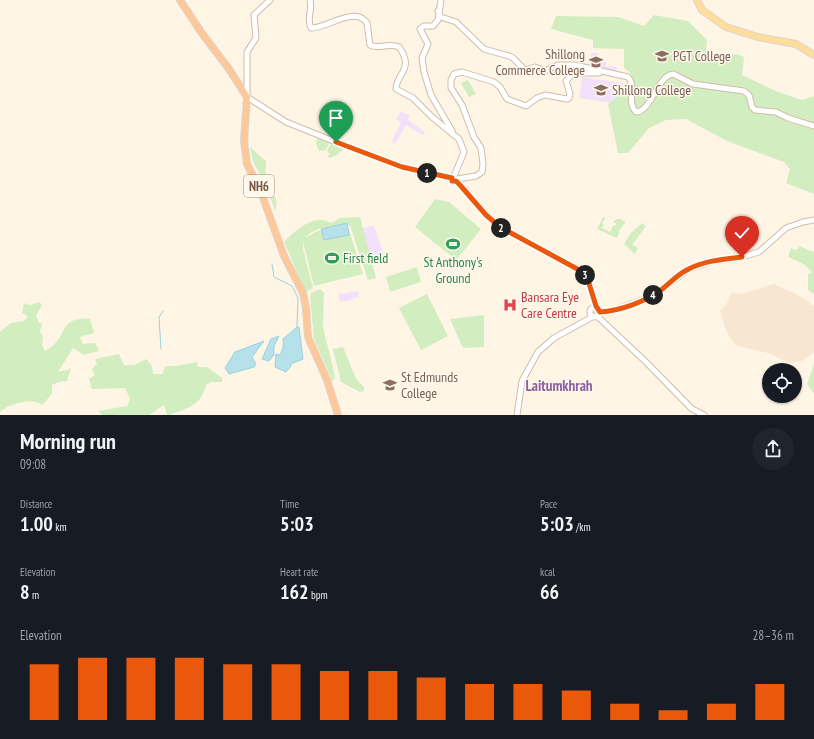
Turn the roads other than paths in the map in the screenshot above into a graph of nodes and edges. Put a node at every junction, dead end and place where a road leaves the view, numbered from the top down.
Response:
1 (180, 0) edge
2 (270, 0) edge
3 (310, 0) edge
4 (441, 0) edge
5 (697, 0) edge
6 (438, 11) junction
7 (814, 55) edge
8 (612, 73) junction
9 (246, 97) junction
10 (814, 126) edge
11 (453, 132) junction
12 (455, 178) junction
13 (814, 220) edge
14 (594, 298) junction
15 (590, 310) junction
16 (597, 313) junction
17 (587, 319) junction
18 (338, 415) edge
19 (517, 415) edge
20 (704, 415) edge

1 - 9 highway
2 - 9 street
3 - 11 street
4 - 6 street
5 - 7 main road
6 - 8 street
6 - 11 street
8 - 10 street
8 - 12 street
9 - 12 street
9 - 18 highway, NH6 / NH6
11 - 12 street
12 - 14 street
13 - 16 street
14 - 15 street
14 - 16 street
15 - 16 street
15 - 16 street
15 - 17 street
16 - 17 street
16 - 20 street
17 - 19 street

